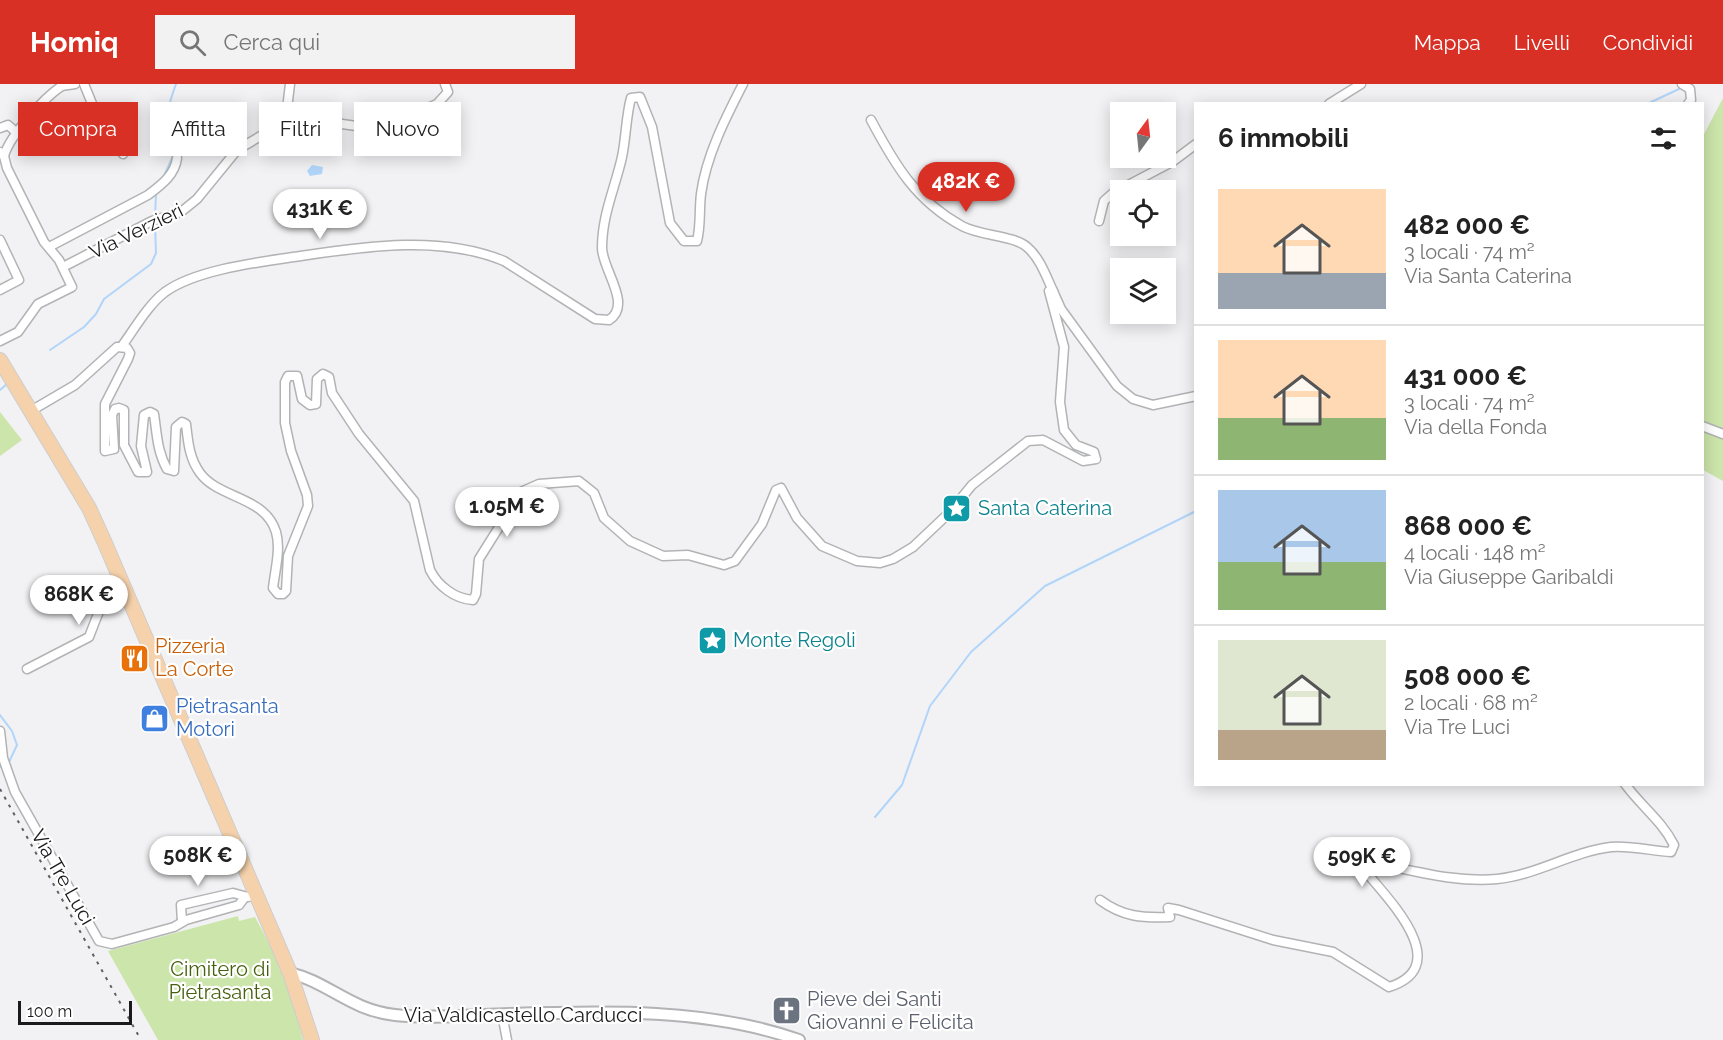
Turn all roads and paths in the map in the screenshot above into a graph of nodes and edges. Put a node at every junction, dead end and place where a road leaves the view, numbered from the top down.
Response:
1 (75, 84) edge
2 (84, 84) edge
3 (290, 84) edge
4 (445, 84) edge
5 (743, 84) edge
6 (1361, 84) edge
7 (1682, 84) edge
8 (63, 85) edge
9 (91, 102) edge
10 (288, 102) edge
11 (1332, 102) edge
12 (1690, 102) edge
13 (871, 120) dead end
14 (342, 123) edge
15 (0, 128) edge
16 (17, 133) junction
17 (259, 137) edge
18 (1194, 146) edge
19 (2, 154) edge
20 (177, 158) dead end
21 (1099, 221) dead end
22 (0, 240) edge
23 (49, 247) junction
24 (63, 267) junction
25 (0, 290) edge
26 (1053, 291) junction
27 (0, 341) edge
28 (122, 346) junction
29 (0, 360) edge
30 (1194, 396) edge
31 (29, 412) junction
32 (1704, 427) edge
33 (1723, 434) edge
34 (119, 576) junction
35 (27, 669) dead end
36 (0, 731) edge
37 (1626, 786) edge
38 (251, 897) junction
39 (1100, 900) dead end
40 (182, 922) junction
41 (290, 973) junction
42 (502, 1014) junction
43 (312, 1040) edge
44 (507, 1040) edge
45 (799, 1040) edge

1 - 8 street
2 - 9 street
3 - 10 street
4 - 14 street
5 - 28 street
6 - 11 street
7 - 12 street
8 - 16 street
13 - 26 street
15 - 16 street
16 - 19 street
17 - 24 street, Via Verzieri
18 - 21 street
19 - 23 street
20 - 23 street
22 - 25 street
23 - 24 street
24 - 27 street
26 - 28 street
26 - 30 street
28 - 31 street
29 - 31 main road
31 - 34 main road
32 - 33 street
34 - 35 street
34 - 38 main road
36 - 40 street, Via Tre Luci
37 - 39 street
38 - 40 street, Via Tre Luci
38 - 40 street
38 - 41 main road
41 - 42 street, Via Valdicastello Carducci
41 - 43 main road
42 - 44 street
42 - 45 street, Via Valdicastello Carducci

